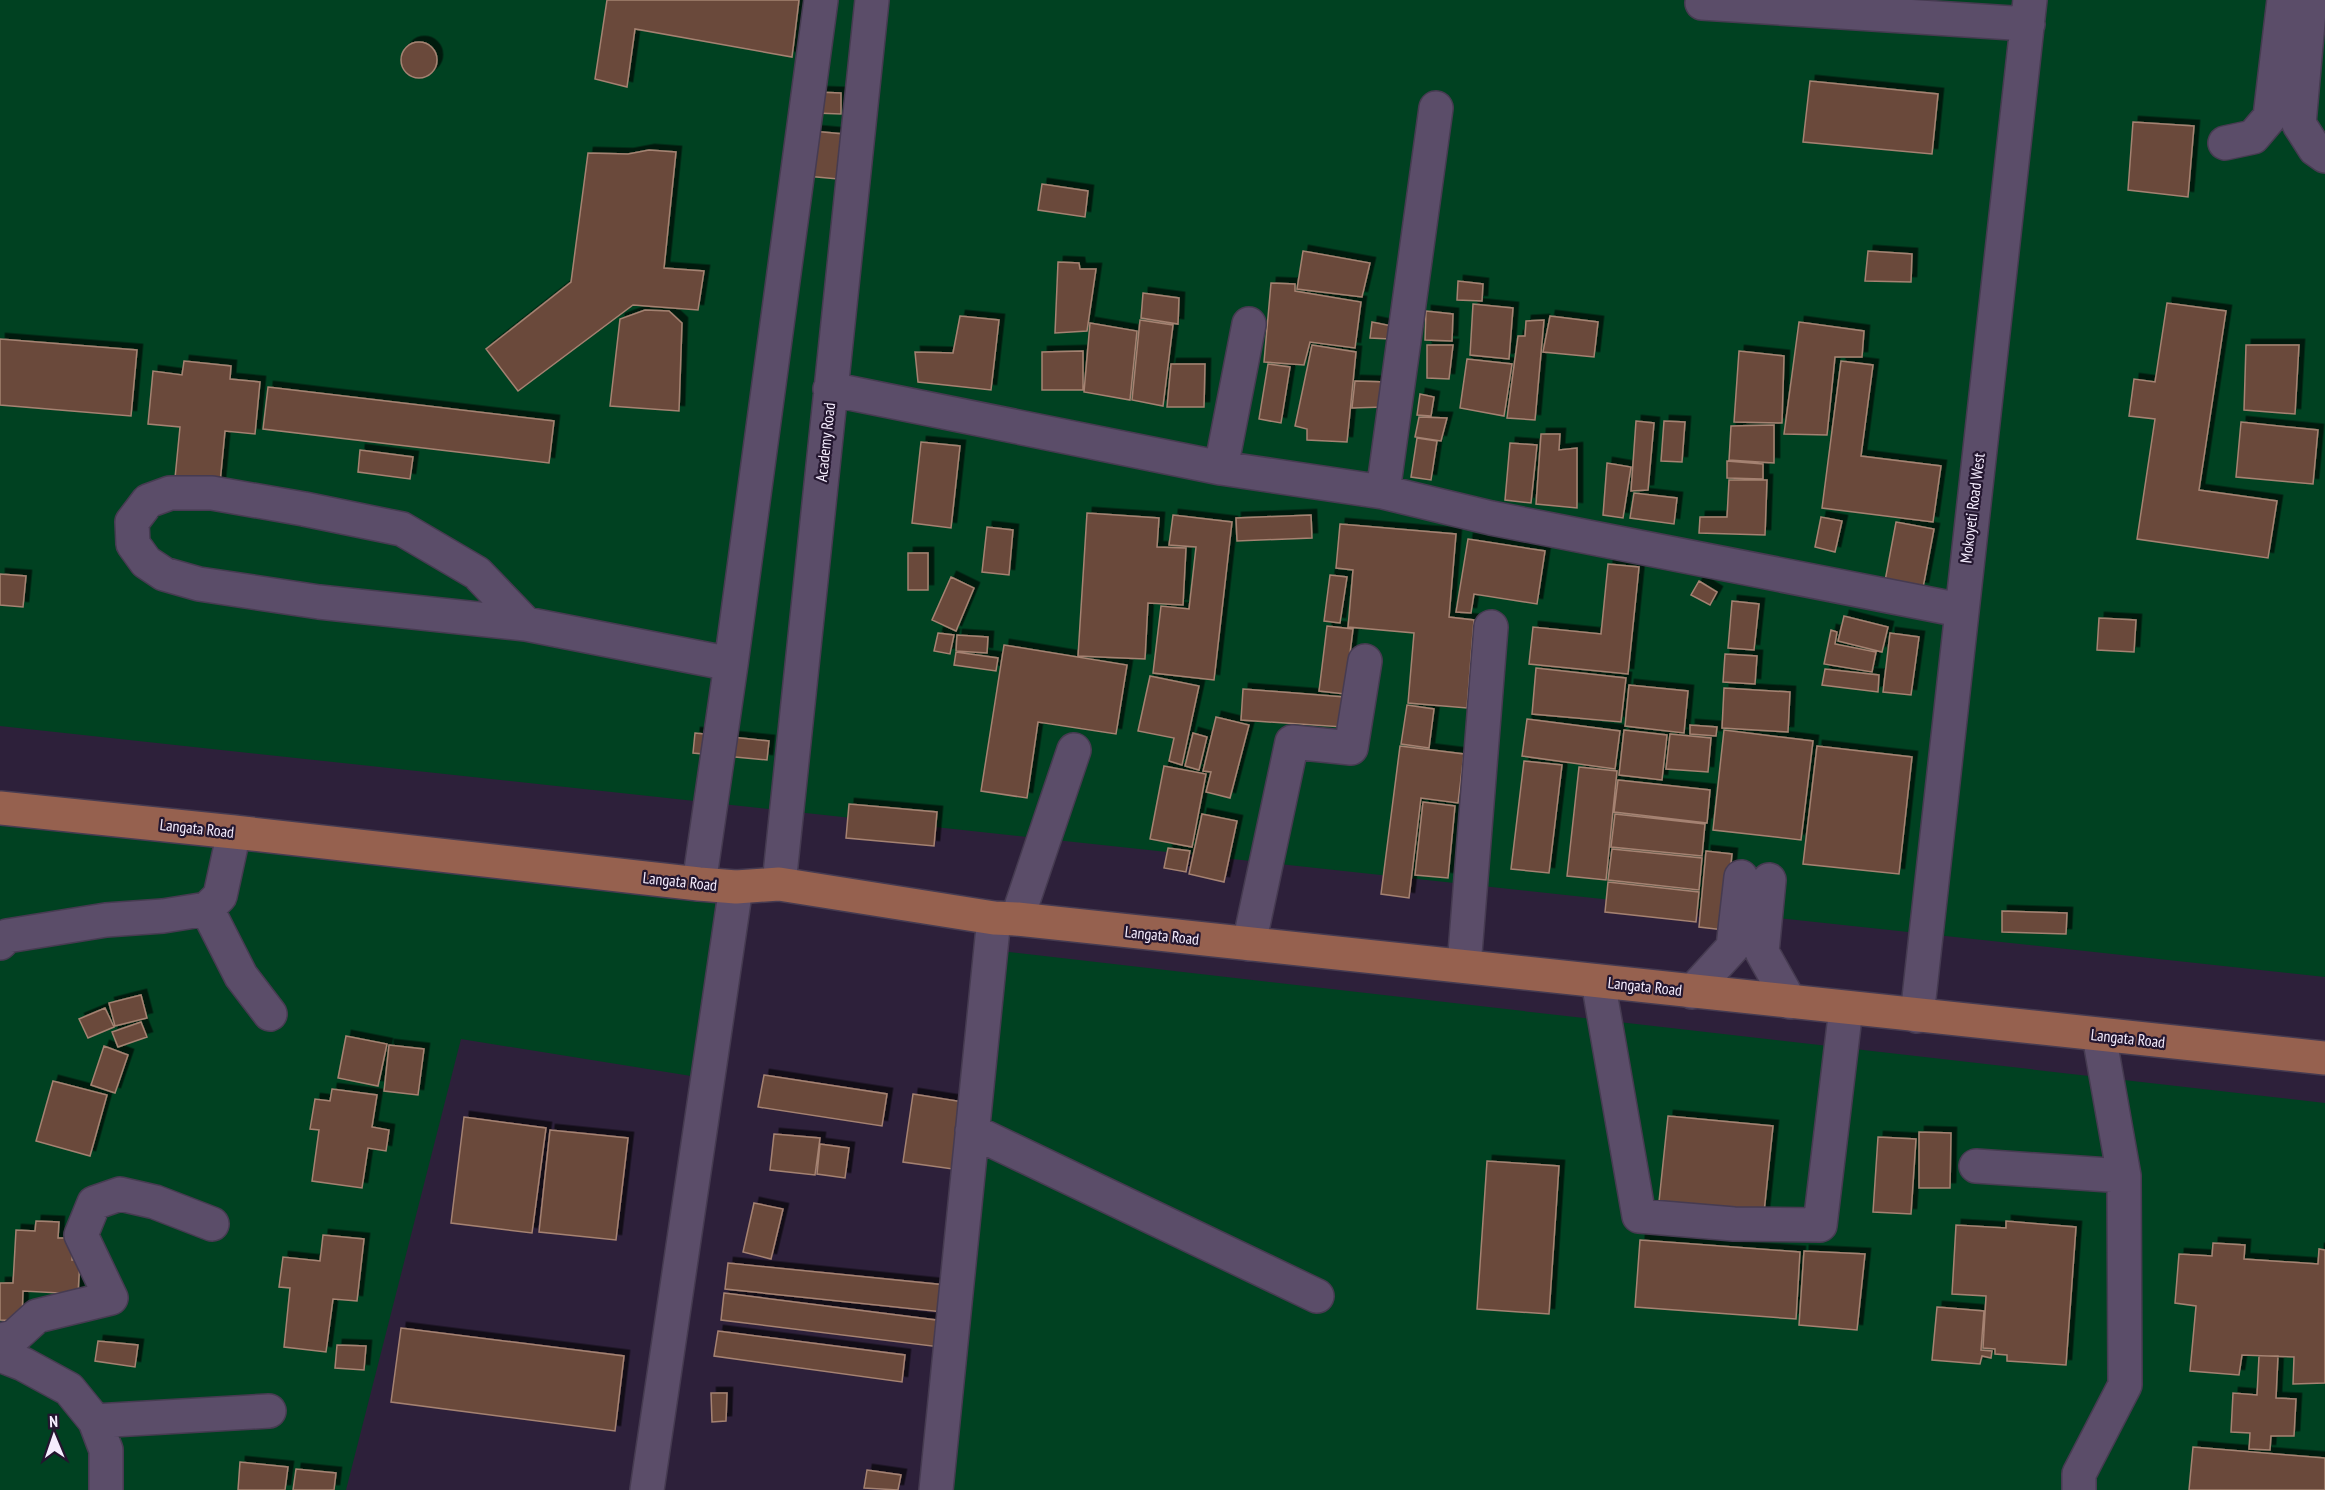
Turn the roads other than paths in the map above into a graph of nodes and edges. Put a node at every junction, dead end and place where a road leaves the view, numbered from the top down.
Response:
1 (821, 0) edge
2 (872, 0) edge
3 (2284, 0) edge
4 (2310, 0) edge
5 (1702, 3) dead end
6 (2029, 12) edge
7 (1436, 108) dead end
8 (2225, 143) dead end
9 (2325, 156) edge
10 (1249, 324) dead end
11 (830, 389) junction
12 (1221, 468) junction
13 (1383, 492) junction
14 (1960, 610) junction
15 (526, 624) junction
16 (1491, 627) dead end
17 (1365, 661) dead end
18 (731, 664) junction
19 (1074, 750) dead end
20 (0, 808) edge
21 (234, 831) junction
22 (699, 884) junction
23 (779, 884) junction
24 (736, 887) junction
25 (207, 909) junction
26 (1005, 919) junction
27 (0, 943) edge
28 (1249, 944) junction
29 (1464, 966) junction
30 (1598, 981) junction
31 (1692, 992) junction
32 (1790, 1002) junction
33 (1846, 1008) junction
34 (270, 1014) dead end
35 (1917, 1016) junction
36 (2099, 1035) junction
37 (2325, 1058) edge
38 (972, 1131) junction
39 (1976, 1166) dead end
40 (2124, 1176) junction
41 (212, 1224) dead end
42 (1317, 1296) dead end
43 (0, 1340) edge
44 (0, 1355) edge
45 (268, 1412) dead end
46 (95, 1421) junction
47 (106, 1490) edge
48 (647, 1490) edge
49 (936, 1490) edge
50 (2079, 1490) edge

1 - 18 street
2 - 11 street, Academy Road
3 - 8 street
4 - 9 street
5 - 6 street
6 - 14 street, Mokoyeti Road West
7 - 13 street
10 - 12 street
11 - 12 street
11 - 23 street, Academy Road
12 - 13 street
13 - 14 street
14 - 35 street, Mokoyeti Road West
15 - 15 street
15 - 18 street
16 - 29 street
17 - 28 street
18 - 22 street
19 - 26 street
20 - 21 main road, Langata Road
21 - 22 main road, Langata Road
21 - 25 street
22 - 24 main road, Langata Road
23 - 24 main road, Langata Road
23 - 26 main road, Langata Road
24 - 48 street
25 - 27 street
25 - 34 street
26 - 28 main road, Langata Road
26 - 38 street
28 - 29 main road, Langata Road
29 - 30 main road, Langata Road
30 - 31 main road, Langata Road
30 - 33 street
31 - 32 main road, Langata Road
31 - 32 street
32 - 33 main road, Langata Road
33 - 35 main road, Langata Road
35 - 36 main road, Langata Road
36 - 37 main road, Langata Road
36 - 40 street
38 - 42 street
38 - 49 street
39 - 40 street
40 - 50 street
41 - 43 street
44 - 46 street
45 - 46 street
46 - 47 street

